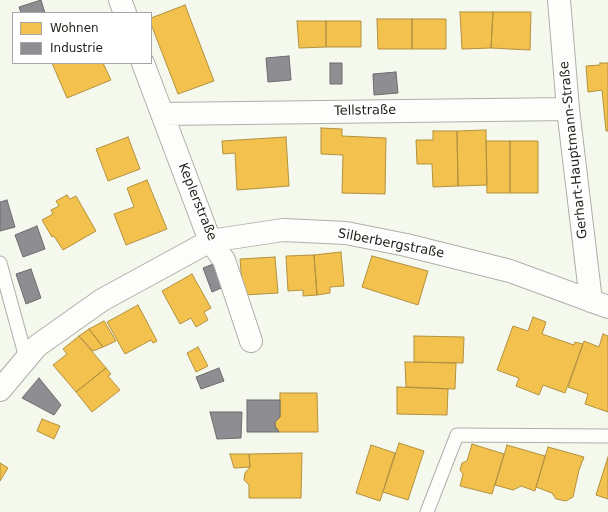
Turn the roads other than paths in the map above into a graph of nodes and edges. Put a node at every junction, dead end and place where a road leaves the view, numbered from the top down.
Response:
1 (120, 0) edge
2 (558, 0) edge
3 (124, 12) edge
4 (143, 64) edge
5 (568, 109) junction
6 (162, 114) junction
7 (210, 241) junction
8 (0, 263) edge
9 (599, 304) edge
10 (251, 341) dead end
11 (26, 358) junction
12 (0, 390) edge
13 (608, 436) edge
14 (427, 512) edge

1 - 3 street
2 - 5 street, Gerhart-Hauptmann-Straße
4 - 6 street, Keplerstraße
5 - 6 street, Tellstraße
5 - 9 street, Gerhart-Hauptmann-Straße
6 - 7 street, Keplerstraße
7 - 9 street, Silberbergstraße
7 - 10 street, Keplerstraße
7 - 11 street, Silberbergstraße
8 - 11 lane
11 - 12 street, Silberbergstraße
13 - 14 lane

